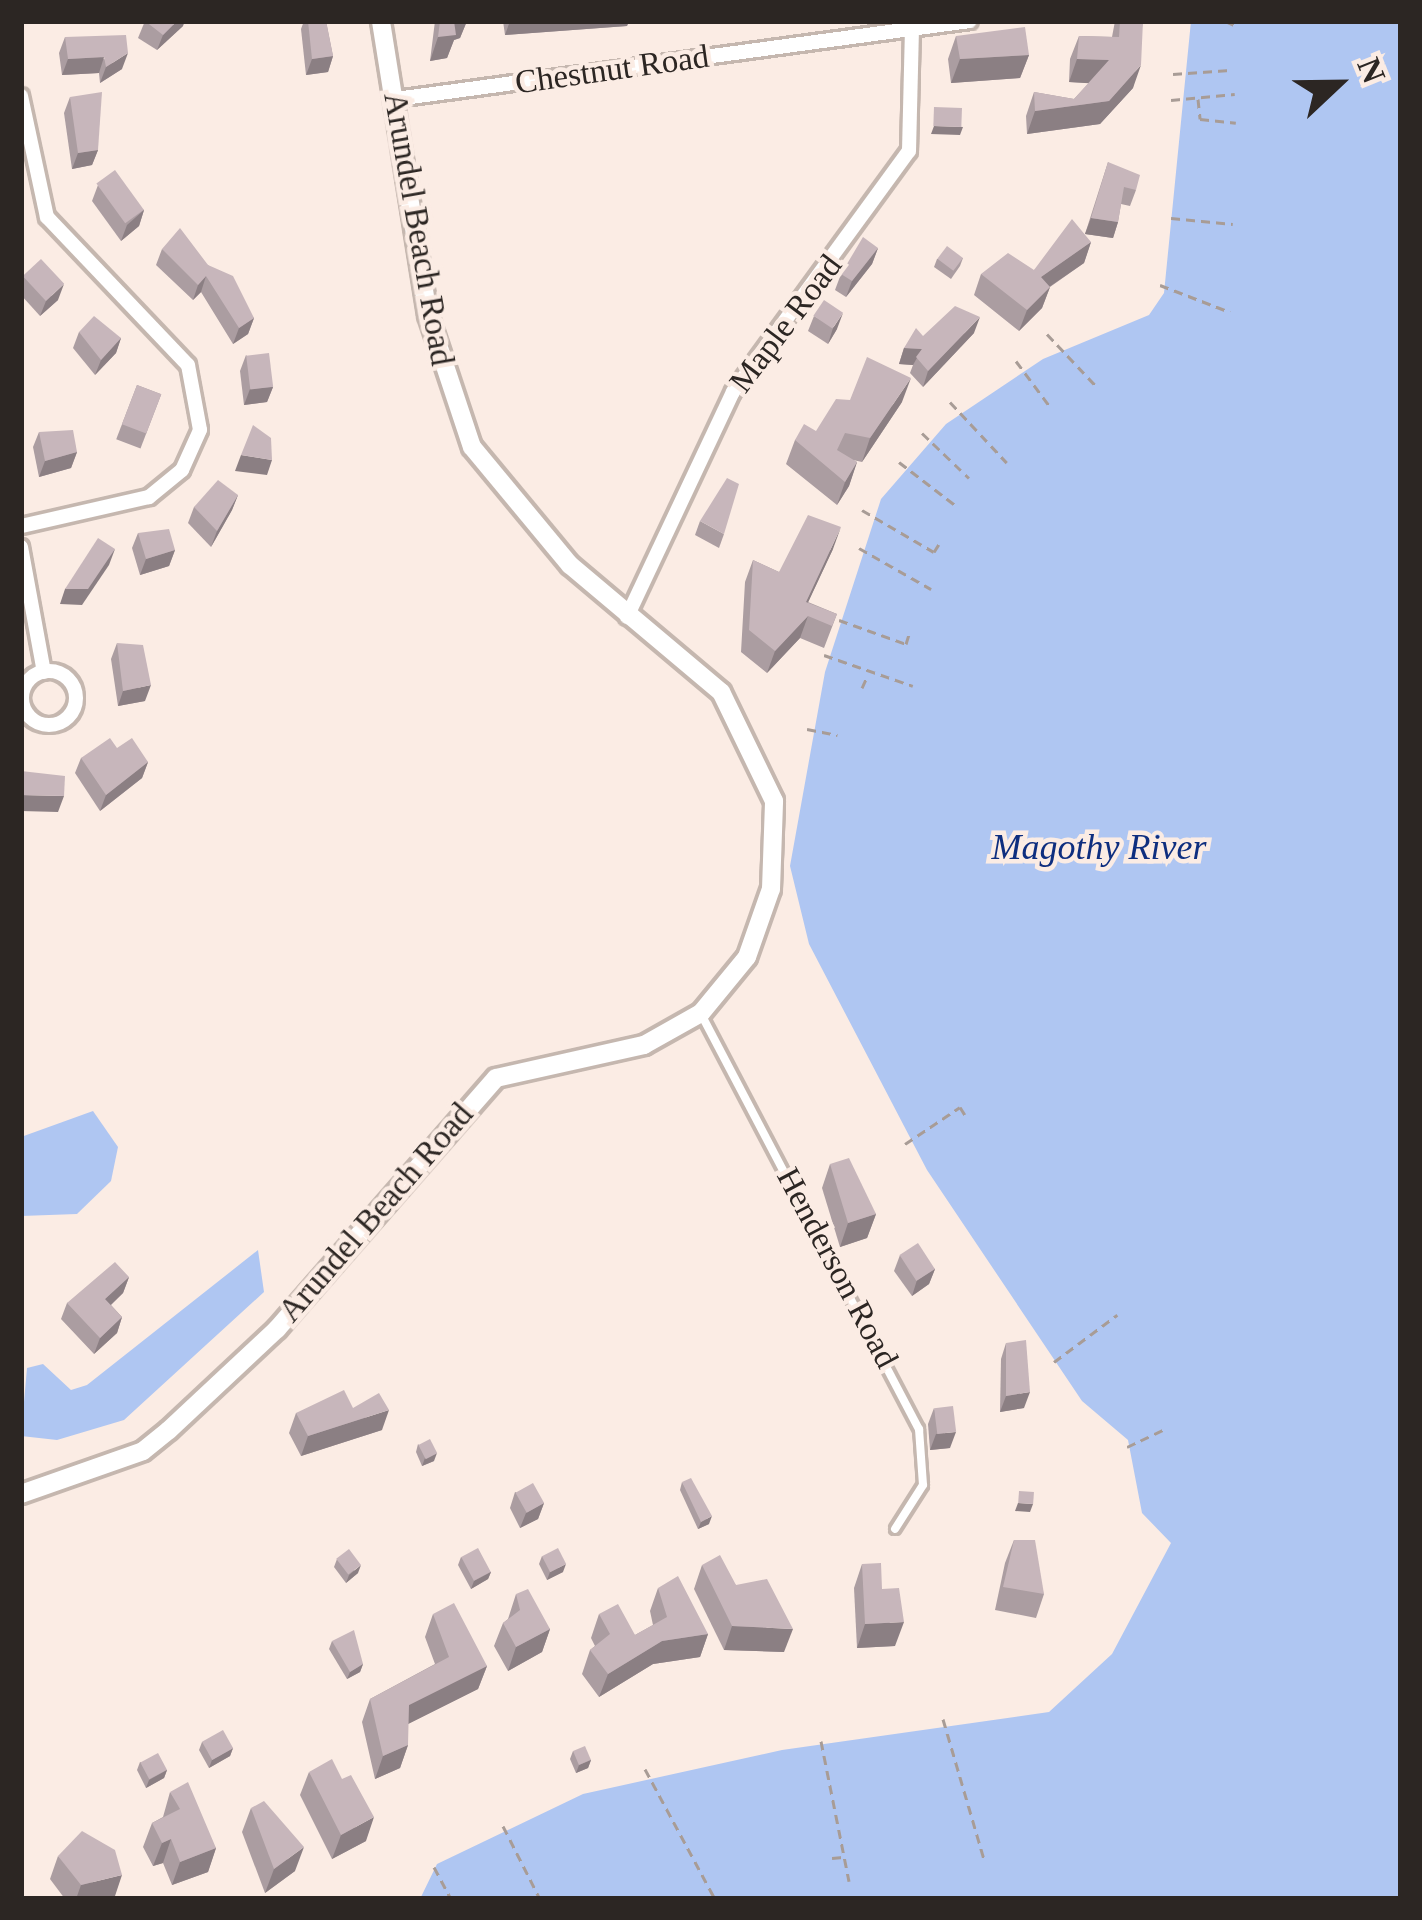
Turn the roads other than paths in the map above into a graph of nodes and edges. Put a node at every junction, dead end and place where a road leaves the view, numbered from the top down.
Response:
1 (381, 21) edge
2 (970, 21) edge
3 (912, 29) junction
4 (21, 96) edge
5 (396, 99) junction
6 (21, 526) edge
7 (21, 547) edge
8 (627, 617) junction
9 (44, 672) dead end
10 (701, 1013) junction
11 (21, 1494) edge
12 (895, 1529) dead end

1 - 5 street, Arundel Beach Road
2 - 3 street, Chestnut Road
3 - 5 street, Chestnut Road
3 - 8 street, Maple Road
4 - 6 street
5 - 8 street, Arundel Beach Road
7 - 9 street
8 - 10 street, Arundel Beach Road
10 - 11 street, Arundel Beach Road
10 - 12 lane, Henderson Road

